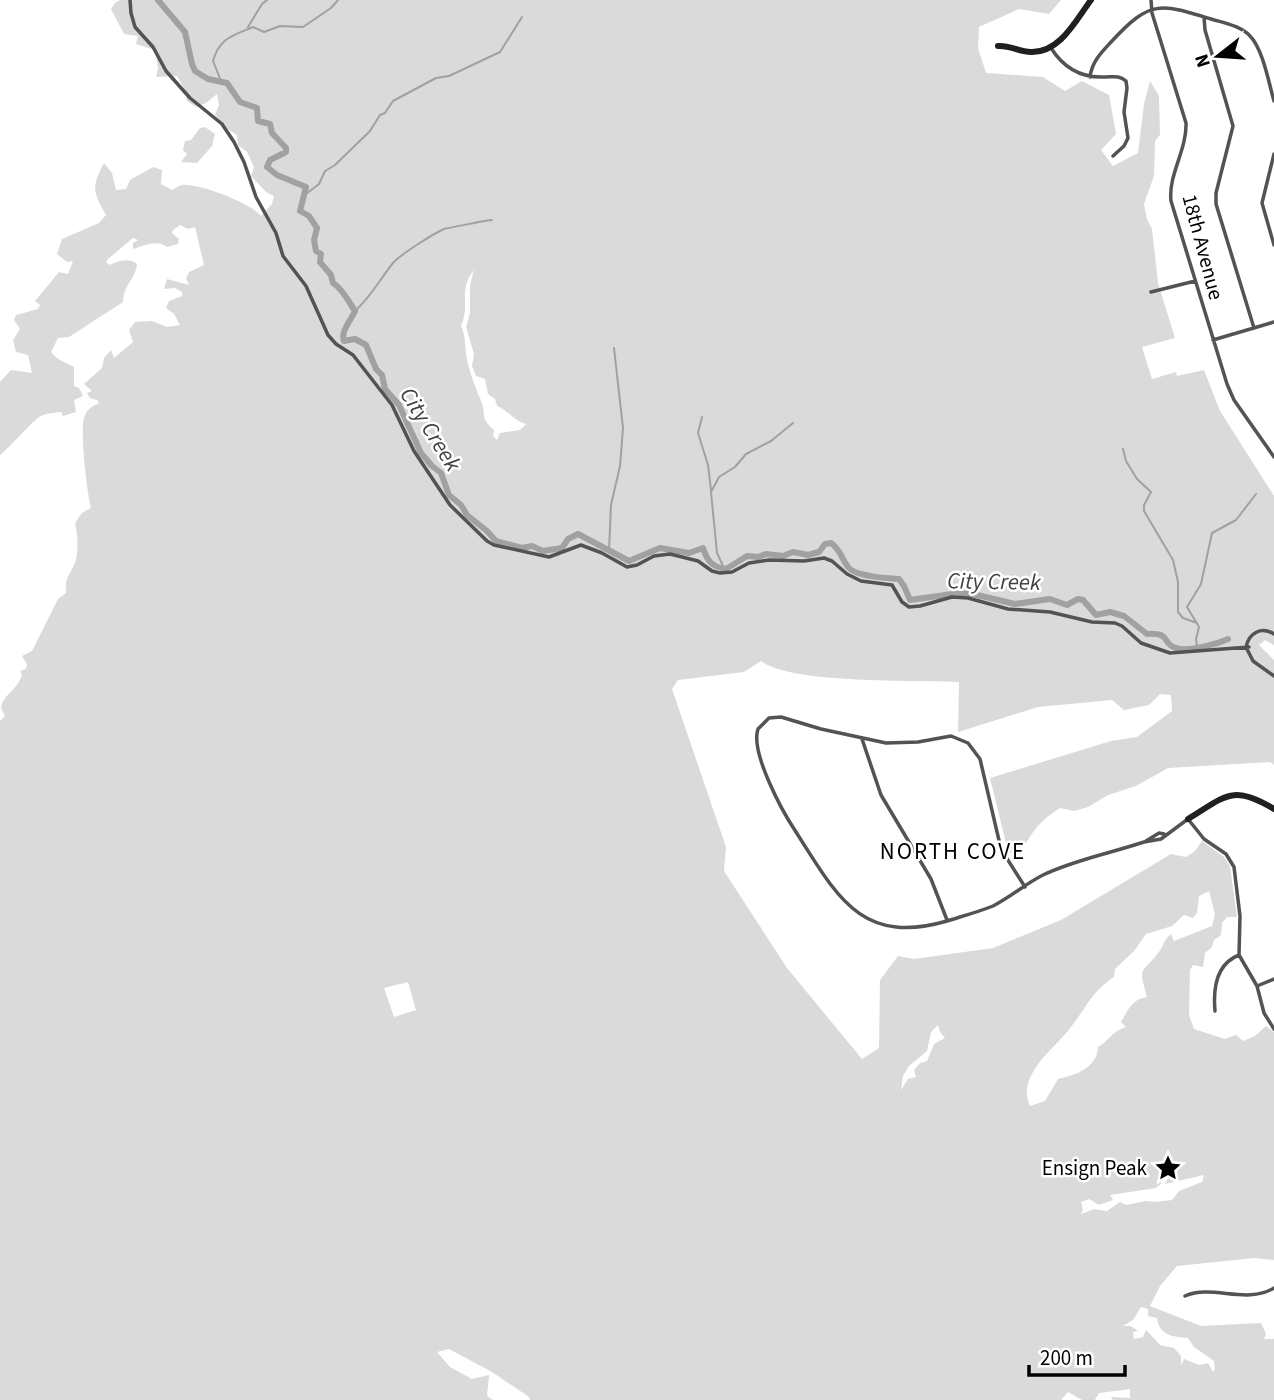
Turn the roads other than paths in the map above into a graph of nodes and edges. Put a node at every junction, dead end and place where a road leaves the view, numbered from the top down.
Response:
1 (130, 0) edge
2 (1091, 0) edge
3 (1151, 0) edge
4 (1152, 9) junction
5 (1204, 17) junction
6 (998, 46) dead end
7 (1051, 48) junction
8 (1090, 76) junction
9 (1274, 102) edge
10 (1274, 154) edge
11 (1113, 156) dead end
12 (1274, 245) edge
13 (1195, 281) junction
14 (1151, 292) dead end
15 (1274, 322) edge
16 (1254, 328) junction
17 (1213, 340) junction
18 (1274, 457) edge
19 (1274, 634) edge
20 (1248, 647) junction
21 (1274, 676) edge
22 (862, 739) junction
23 (1274, 809) edge
24 (1188, 819) junction
25 (1025, 887) junction
26 (948, 921) junction
27 (1239, 956) junction
28 (1274, 979) edge
29 (1257, 986) junction
30 (1215, 1010) dead end
31 (1274, 1029) edge
32 (1273, 1289) edge
33 (1185, 1296) dead end

1 - 20 street
2 - 7 street
3 - 4 street, 18th Avenue
4 - 5 street
4 - 8 street
4 - 13 street, 18th Avenue
5 - 9 street
5 - 16 street
6 - 7 street
7 - 8 street
8 - 11 street
10 - 12 street
13 - 14 street
13 - 17 street, 18th Avenue
15 - 16 street
16 - 17 street
17 - 18 street, 18th Avenue
19 - 20 street
20 - 21 street
22 - 25 street
22 - 26 street
22 - 26 street
23 - 24 street
24 - 25 street
24 - 27 street
25 - 26 street
27 - 29 street
27 - 30 street
28 - 29 street
29 - 31 street
32 - 33 street

